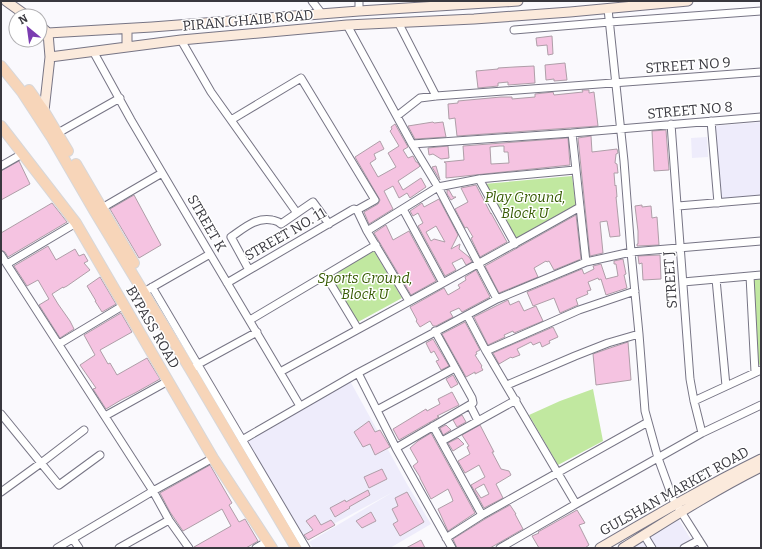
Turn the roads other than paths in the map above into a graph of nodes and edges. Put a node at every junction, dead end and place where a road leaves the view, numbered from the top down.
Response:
1 (6, 1) edge
2 (312, 1) edge
3 (359, 1) edge
4 (518, 1) edge
5 (688, 1) edge
6 (644, 3) edge
7 (472, 4) junction
8 (16, 8) edge
9 (608, 9) junction
10 (360, 11) junction
11 (761, 11) edge
12 (324, 14) junction
13 (474, 19) junction
14 (232, 21) junction
15 (398, 22) junction
16 (610, 22) junction
17 (347, 25) junction
18 (327, 27) junction
19 (127, 29) junction
20 (514, 30) dead end
21 (48, 33) joint
22 (233, 36) junction
23 (181, 40) junction
24 (127, 47) junction
25 (94, 51) junction
26 (50, 57) junction
27 (1, 59) edge
28 (1, 66) edge
29 (761, 72) edge
30 (616, 84) junction
31 (436, 96) junction
32 (120, 98) junction
33 (44, 111) junction
34 (396, 116) junction
35 (761, 117) edge
36 (231, 120) junction
37 (711, 121) junction
38 (671, 124) junction
39 (1, 126) edge
40 (620, 129) junction
41 (58, 133) junction
42 (572, 133) junction
43 (412, 144) junction
44 (22, 154) junction
45 (1, 166) edge
46 (575, 170) junction
47 (162, 173) junction
48 (479, 180) junction
49 (438, 187) junction
50 (761, 199) edge
51 (718, 203) junction
52 (678, 206) junction
53 (580, 207) junction
54 (102, 208) junction
55 (403, 209) junction
56 (357, 210) junction
57 (297, 213) junction
58 (76, 223) junction
59 (329, 224) junction
60 (368, 231) junction
61 (761, 241) edge
62 (515, 244) junction
63 (376, 246) junction
64 (681, 248) junction
65 (631, 252) junction
66 (210, 254) junction
67 (1, 255) edge
68 (586, 262) junction
69 (479, 263) junction
70 (7, 264) junction
71 (249, 270) junction
72 (761, 275) edge
73 (326, 276) junction
74 (750, 276) junction
75 (716, 279) junction
76 (683, 282) junction
77 (227, 283) junction
78 (443, 283) junction
79 (151, 288) junction
80 (635, 291) junction
81 (498, 299) junction
82 (409, 301) junction
83 (124, 305) junction
84 (467, 315) junction
85 (158, 316) junction
86 (250, 320) junction
87 (358, 329) junction
88 (435, 331) junction
89 (257, 332) junction
90 (639, 334) junction
91 (59, 344) junction
92 (486, 350) junction
93 (194, 367) junction
94 (455, 368) junction
95 (758, 371) edge
96 (280, 372) junction
97 (358, 373) junction
98 (168, 381) junction
99 (506, 385) junction
100 (726, 386) junction
101 (516, 400) junction
102 (694, 401) junction
103 (761, 404) edge
104 (470, 405) junction
105 (300, 406) junction
106 (377, 410) junction
107 (1, 414) edge
108 (105, 416) junction
109 (478, 421) junction
110 (648, 422) junction
111 (433, 426) junction
112 (84, 430) dead end
113 (702, 433) junction
114 (242, 440) junction
115 (442, 441) junction
116 (396, 448) junction
117 (100, 455) dead end
118 (213, 458) junction
119 (658, 458) junction
120 (761, 459) edge
121 (41, 463) junction
122 (761, 467) edge
123 (558, 473) junction
124 (153, 491) junction
125 (1, 492) edge
126 (576, 504) junction
127 (676, 504) junction
128 (681, 512) junction
129 (482, 515) junction
130 (169, 520) junction
131 (644, 535) junction
132 (446, 538) junction
133 (73, 539) junction
134 (699, 540) junction
135 (270, 544) edge
136 (57, 548) edge
137 (79, 548) edge
138 (118, 548) edge
139 (188, 548) edge
140 (256, 548) edge
141 (296, 548) edge
142 (306, 548) edge
143 (452, 548) edge
144 (500, 548) edge
145 (600, 548) edge
146 (623, 548) edge
147 (652, 548) edge
148 (684, 548) edge
149 (704, 548) edge

1 - 8 main road
2 - 12 street
3 - 10 street
4 - 7 main road, PIRAN GHAIB ROAD
5 - 6 main road, PIRAN GHAIB ROAD
6 - 9 main road, PIRAN GHAIB ROAD
7 - 10 main road, PIRAN GHAIB ROAD
7 - 13 main road
9 - 13 main road, PIRAN GHAIB ROAD
9 - 16 street
10 - 12 main road, PIRAN GHAIB ROAD
11 - 16 street
12 - 14 main road, PIRAN GHAIB ROAD
12 - 18 main road
13 - 15 main road, PIRAN GHAIB ROAD
14 - 19 main road, PIRAN GHAIB ROAD
14 - 22 main road
15 - 17 main road, PIRAN GHAIB ROAD
15 - 31 street
16 - 20 street
16 - 30 street
17 - 18 main road, PIRAN GHAIB ROAD
17 - 34 street
18 - 22 main road, PIRAN GHAIB ROAD
19 - 21 main road, PIRAN GHAIB ROAD
19 - 24 main road
21 - 26 main road
22 - 23 main road, PIRAN GHAIB ROAD
23 - 24 main road, PIRAN GHAIB ROAD
23 - 36 street
24 - 25 main road, PIRAN GHAIB ROAD
25 - 26 main road, PIRAN GHAIB ROAD
25 - 32 street, STREET K
26 - 33 main road
27 - 33 main road
28 - 85 main road
29 - 30 street, STREET NO 9
30 - 31 street, STREET NO 9
30 - 40 street
31 - 34 street, STREET NO 9
32 - 41 street
32 - 47 street, STREET K
33 - 41 main road
34 - 43 street
35 - 37 street, STREET NO 8
36 - 56 street, STREET NO. 11
36 - 57 street
37 - 38 street, STREET NO 8
37 - 51 street
38 - 40 street, STREET NO 8
38 - 52 street, STREET J
39 - 44 main road, BYPASS ROAD
40 - 42 street, STREET NO 8
40 - 65 street
41 - 54 main road
42 - 43 street, STREET NO 8
42 - 46 street
43 - 49 street
44 - 45 street
44 - 58 main road, BYPASS ROAD
46 - 48 street
46 - 53 street
47 - 54 street
47 - 66 street, STREET K
48 - 49 street
48 - 62 street
49 - 55 street
49 - 69 street
50 - 51 street
51 - 52 street
52 - 64 street, STREET J
53 - 62 street
53 - 68 street
54 - 79 main road
55 - 60 street
55 - 78 street
56 - 59 street, STREET NO. 11
56 - 60 street
57 - 59 street
57 - 71 street
58 - 70 street
58 - 83 main road, BYPASS ROAD
59 - 71 street, STREET NO. 11
60 - 63 street
61 - 64 street
62 - 69 street
63 - 73 street
63 - 82 street
64 - 65 street
64 - 76 street, STREET J
65 - 68 street
65 - 80 street
66 - 77 street, STREET K
66 - 79 street
67 - 70 street
68 - 81 street
69 - 78 street
69 - 81 street
70 - 91 street
71 - 77 street, STREET NO. 11
72 - 74 street
73 - 86 street
73 - 87 street
74 - 75 street
74 - 95 street
75 - 76 street
75 - 100 street
76 - 102 street, STREET J
77 - 86 street, STREET K
78 - 82 street
79 - 85 main road
79 - 93 street
80 - 90 street
80 - 92 street
81 - 84 street
82 - 87 street
83 - 91 street
83 - 98 main road, BYPASS ROAD
84 - 88 street
84 - 92 street
85 - 93 main road
86 - 89 street, STREET K
87 - 96 street
88 - 94 street
88 - 97 street
89 - 93 street
89 - 96 street, STREET K
90 - 99 street
90 - 110 street
91 - 108 street
92 - 99 street
93 - 114 street
93 - 141 main road
94 - 104 street
94 - 106 street
95 - 100 street
96 - 105 street, STREET K
97 - 105 street
97 - 106 street
98 - 108 street
98 - 118 main road, BYPASS ROAD
99 - 101 street
100 - 102 street
101 - 109 street
101 - 123 street
102 - 113 street, STREET J
103 - 113 street
104 - 109 street
104 - 111 street
105 - 114 street
106 - 116 street
107 - 121 street
108 - 124 street
109 - 115 street
110 - 119 street
110 - 123 street
111 - 115 street
111 - 116 street
112 - 121 street
113 - 119 street
114 - 142 street
115 - 129 street
116 - 132 street
117 - 121 street
118 - 124 street
118 - 135 main road, BYPASS ROAD
119 - 126 street
119 - 127 street
120 - 127 main road, GULSHAN MARKET ROAD
121 - 125 street
122 - 128 main road, GULSHAN MARKET ROAD
123 - 126 street
123 - 129 street
124 - 130 street
124 - 133 street
126 - 144 street
127 - 128 street
127 - 145 main road, GULSHAN MARKET ROAD
128 - 131 main road, GULSHAN MARKET ROAD
128 - 134 street
129 - 132 street
130 - 138 street
130 - 139 street
131 - 146 main road, GULSHAN MARKET ROAD
131 - 147 street
132 - 143 street
133 - 136 street
133 - 137 street
134 - 148 street
134 - 149 street
135 - 140 street

